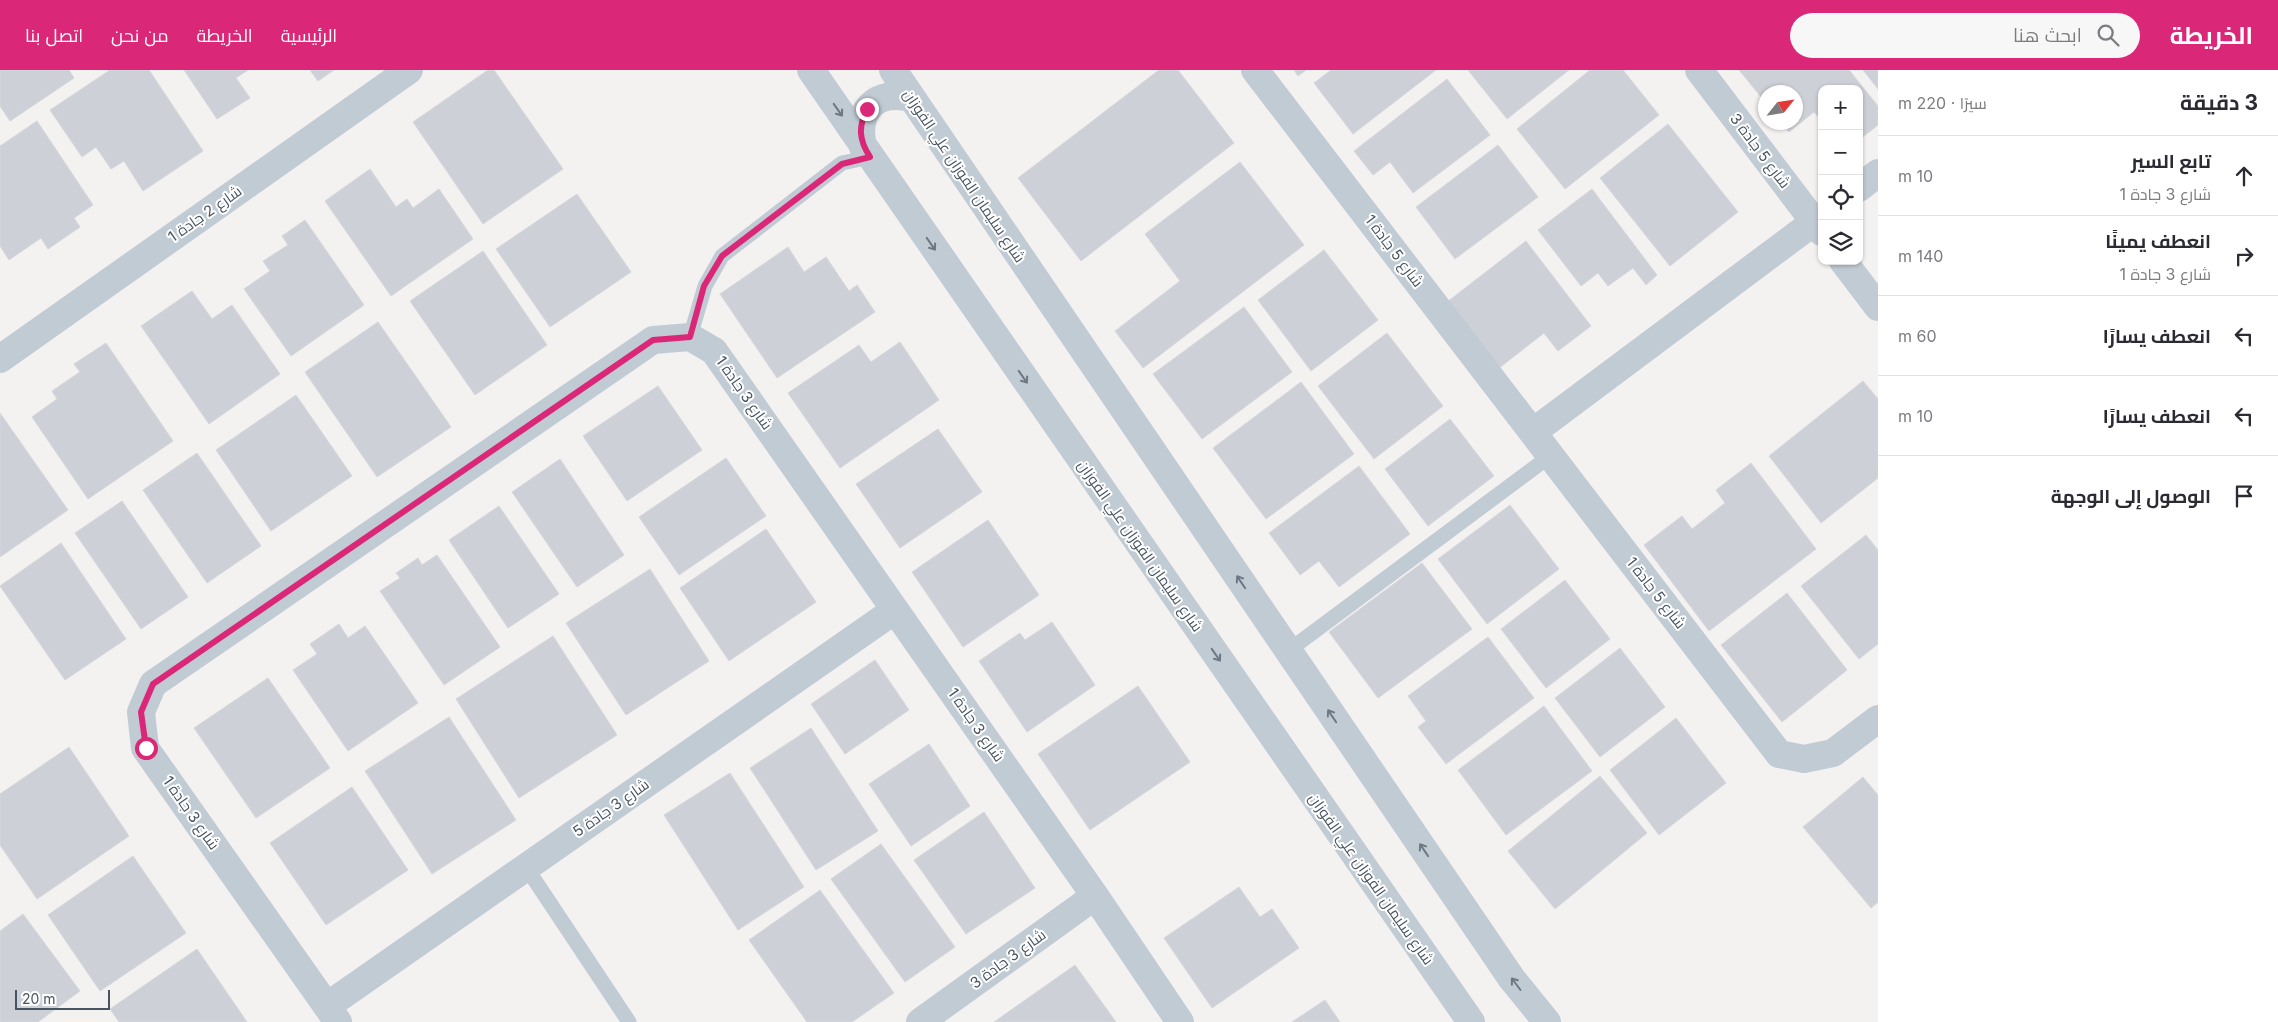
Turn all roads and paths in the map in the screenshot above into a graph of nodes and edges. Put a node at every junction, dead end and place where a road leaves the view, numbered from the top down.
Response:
1 (409, 70) edge
2 (810, 70) edge
3 (892, 70) edge
4 (1255, 70) edge
5 (1699, 70) edge
6 (912, 98) junction
7 (867, 152) junction
8 (1878, 173) edge
9 (1863, 185) edge
10 (1818, 222) edge
11 (1818, 224) edge
12 (1847, 265) edge
13 (1878, 307) edge
14 (690, 337) junction
15 (0, 358) edge
16 (1533, 432) junction
17 (1550, 456) junction
18 (894, 610) junction
19 (1288, 651) junction
20 (1878, 718) edge
21 (526, 867) junction
22 (1095, 896) junction
23 (332, 1014) edge
24 (629, 1022) edge
25 (920, 1022) edge
26 (1180, 1022) edge
27 (1471, 1022) edge
28 (1547, 1022) edge

1 - 15 street, شارع 2 جادة 1
2 -> 7 street, شارع سليمان الفوزان علي الفوزان
3 - 6 street, شارع سليمان الفوزان علي الفوزان
4 - 16 street, شارع 5 جادة 1
5 - 10 street, شارع 5 جادة 3
6 - 7 street
19 -> 6 street, شارع سليمان الفوزان علي الفوزان
7 - 14 lane
7 -> 27 street, شارع سليمان الفوزان علي الفوزان
8 - 9 street
11 - 16 street
12 - 13 street
14 - 18 street, شارع 3 جادة 1
14 - 23 street, شارع 3 جادة 1
16 - 17 street, شارع 5 جادة 1
17 - 19 lane
17 - 20 street, شارع 5 جادة 1
18 - 21 street, شارع 3 جادة 5
18 - 22 street, شارع 3 جادة 1
28 -> 19 street, شارع سليمان الفوزان علي الفوزان
21 - 23 street, شارع 3 جادة 5
21 - 24 lane
22 - 25 street, شارع 3 جادة 3
22 - 26 street, شارع 3 جادة 1

